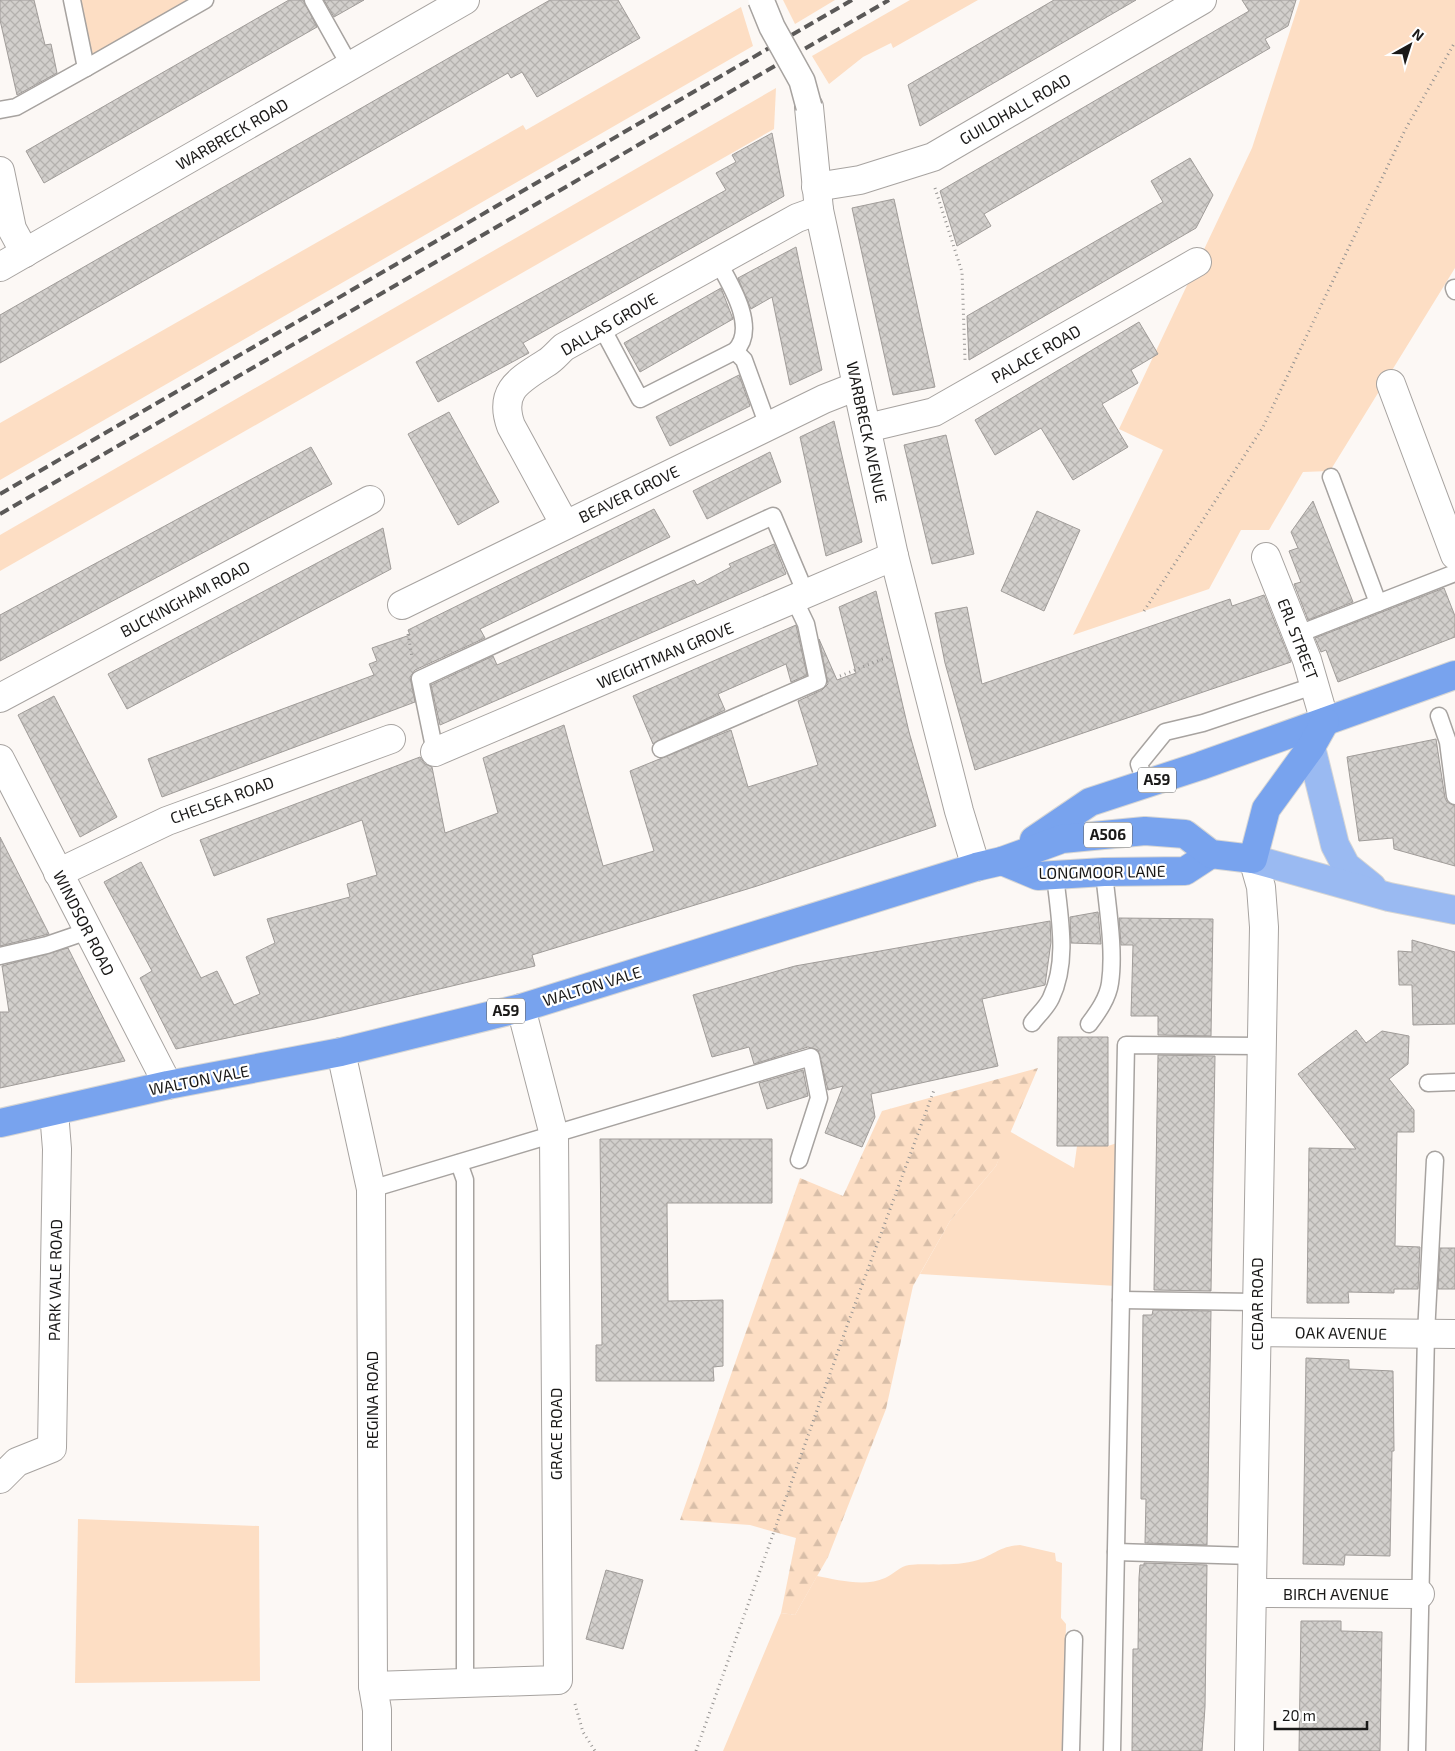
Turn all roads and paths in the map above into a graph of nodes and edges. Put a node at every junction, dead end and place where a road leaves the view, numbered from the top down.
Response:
1 (72, 0) edge
2 (205, 0) edge
3 (313, 0) edge
4 (464, 0) edge
5 (761, 0) edge
6 (1202, 0) edge
7 (1455, 42) edge
8 (350, 66) junction
9 (86, 68) junction
10 (809, 107) joint
11 (0, 110) edge
12 (926, 159) junction
13 (0, 171) edge
14 (818, 198) junction
15 (25, 253) junction
16 (718, 262) junction
17 (1197, 262) dead end
18 (0, 267) edge
19 (601, 326) junction
20 (735, 352) junction
21 (1391, 384) dead end
22 (857, 386) junction
23 (966, 393) junction
24 (768, 426) junction
25 (867, 428) junction
26 (1332, 477) dead end
27 (370, 500) dead end
28 (565, 525) junction
29 (1455, 555) edge
30 (894, 556) junction
31 (1266, 557) dead end
32 (1455, 573) edge
33 (800, 597) junction
34 (1378, 603) junction
35 (402, 605) joint
36 (1144, 611) dead end
37 (1296, 635) junction
38 (896, 653) dead end
39 (1455, 675) edge
40 (420, 679) junction
41 (818, 681) junction
42 (1316, 685) junction
43 (0, 698) edge
44 (1439, 716) dead end
45 (1325, 722) junction
46 (391, 738) dead end
47 (1311, 747) junction
48 (661, 750) dead end
49 (435, 752) joint
50 (0, 760) edge
51 (1146, 784) junction
52 (1455, 796) edge
53 (1211, 854) junction
54 (1252, 859) junction
55 (989, 864) junction
56 (1104, 872) junction
57 (58, 873) junction
58 (1055, 875) junction
59 (1389, 897) junction
60 (1455, 910) edge
61 (88, 930) junction
62 (0, 956) edge
63 (521, 1008) junction
64 (1032, 1023) dead end
65 (1089, 1024) dead end
66 (1262, 1046) junction
67 (340, 1052) junction
68 (1455, 1082) edge
69 (1428, 1083) dead end
70 (168, 1085) junction
71 (934, 1090) dead end
72 (54, 1112) junction
73 (0, 1123) edge
74 (554, 1135) junction
75 (799, 1160) dead end
76 (1435, 1160) dead end
77 (459, 1163) junction
78 (371, 1189) junction
79 (1121, 1300) junction
80 (1256, 1302) junction
81 (1257, 1332) junction
82 (1426, 1334) junction
83 (1455, 1334) edge
84 (0, 1479) edge
85 (1116, 1552) junction
86 (1252, 1556) junction
87 (1252, 1594) junction
88 (1420, 1594) junction
89 (1074, 1639) dead end
90 (558, 1680) junction
91 (465, 1683) junction
92 (373, 1686) junction
93 (377, 1751) edge
94 (595, 1751) edge
95 (696, 1751) edge
96 (1071, 1751) edge
97 (1112, 1751) edge
98 (1249, 1751) edge
99 (1417, 1751) edge

1 - 9 lane
2 - 9 lane
3 - 8 lane
4 - 8 street, WARBRECK ROAD
5 - 10 street, WARBRECK AVENUE, bridge
6 - 12 street, GUILDHALL ROAD
7 - 36 path
8 - 15 street, WARBRECK ROAD
9 - 11 lane
10 - 14 street, WARBRECK AVENUE
12 - 14 street, GUILDHALL ROAD
12 - 23 path
13 - 15 street
14 - 16 street, DALLAS GROVE
14 - 22 street, WARBRECK AVENUE
15 - 18 street, WARBRECK ROAD
16 - 19 street, DALLAS GROVE
16 - 20 lane
17 - 23 street, PALACE ROAD
19 - 20 lane
19 - 28 street, DALLAS GROVE
20 - 24 lane
21 - 29 street
22 - 24 street, BEAVER GROVE
22 - 25 street, WARBRECK AVENUE
23 - 25 street, PALACE ROAD
24 - 28 street, BEAVER GROVE
25 - 30 street, WARBRECK AVENUE
26 - 34 lane
27 - 43 street, BUCKINGHAM ROAD
28 - 35 street, BEAVER GROVE
30 - 33 street, WEIGHTMAN GROVE
30 - 55 street, WARBRECK AVENUE
31 - 37 street, ERL STREET
32 - 34 lane
33 - 40 lane
33 - 41 lane
33 - 49 street, WEIGHTMAN GROVE
34 - 37 lane
35 - 40 path
37 - 42 street, ERL STREET
38 - 41 path
39 - 45 highway, A59
40 - 49 lane
41 - 48 lane
42 - 45 street, ERL STREET
42 - 51 lane
44 - 52 lane
45 - 47 highway
45 - 51 highway, A59
46 - 57 street, CHELSEA ROAD
47 - 54 highway
47 - 59 main road
50 - 57 street, WINDSOR ROAD
51 - 55 highway, A59
53 - 54 highway
53 - 55 highway, LONGMOOR LANE / A506
53 - 56 highway, LONGMOOR LANE / A506
54 - 59 main road
54 - 66 street, CEDAR ROAD
55 - 58 highway, LONGMOOR LANE / A506
55 - 63 highway, WALTON VALE / A59
56 - 58 highway, LONGMOOR LANE / A506
56 - 65 lane
57 - 61 street, WINDSOR ROAD
58 - 64 lane
59 - 60 main road
61 - 62 lane
61 - 70 street, WINDSOR ROAD
63 - 67 highway, WALTON VALE / A59
63 - 74 street, GRACE ROAD
66 - 79 lane
66 - 80 street, CEDAR ROAD
67 - 70 highway, WALTON VALE / A59
67 - 78 street, REGINA ROAD
68 - 69 lane
70 - 72 highway, WALTON VALE / A59
71 - 95 path
72 - 73 highway, WALTON VALE / A59
72 - 84 street, PARK VALE ROAD
74 - 75 lane
74 - 77 lane
74 - 90 street, GRACE ROAD
76 - 82 lane
77 - 78 lane
77 - 91 lane
78 - 92 street, REGINA ROAD
79 - 80 lane
79 - 85 lane
80 - 81 street, CEDAR ROAD
81 - 82 street, OAK AVENUE
81 - 86 street, CEDAR ROAD
82 - 83 street, OAK AVENUE
82 - 88 lane
85 - 86 lane
85 - 97 lane
86 - 87 street, CEDAR ROAD
87 - 88 street, BIRCH AVENUE
87 - 98 street, CEDAR ROAD
88 - 99 lane
89 - 96 lane
90 - 91 street
90 - 94 path
91 - 92 street
92 - 93 street, REGINA ROAD

